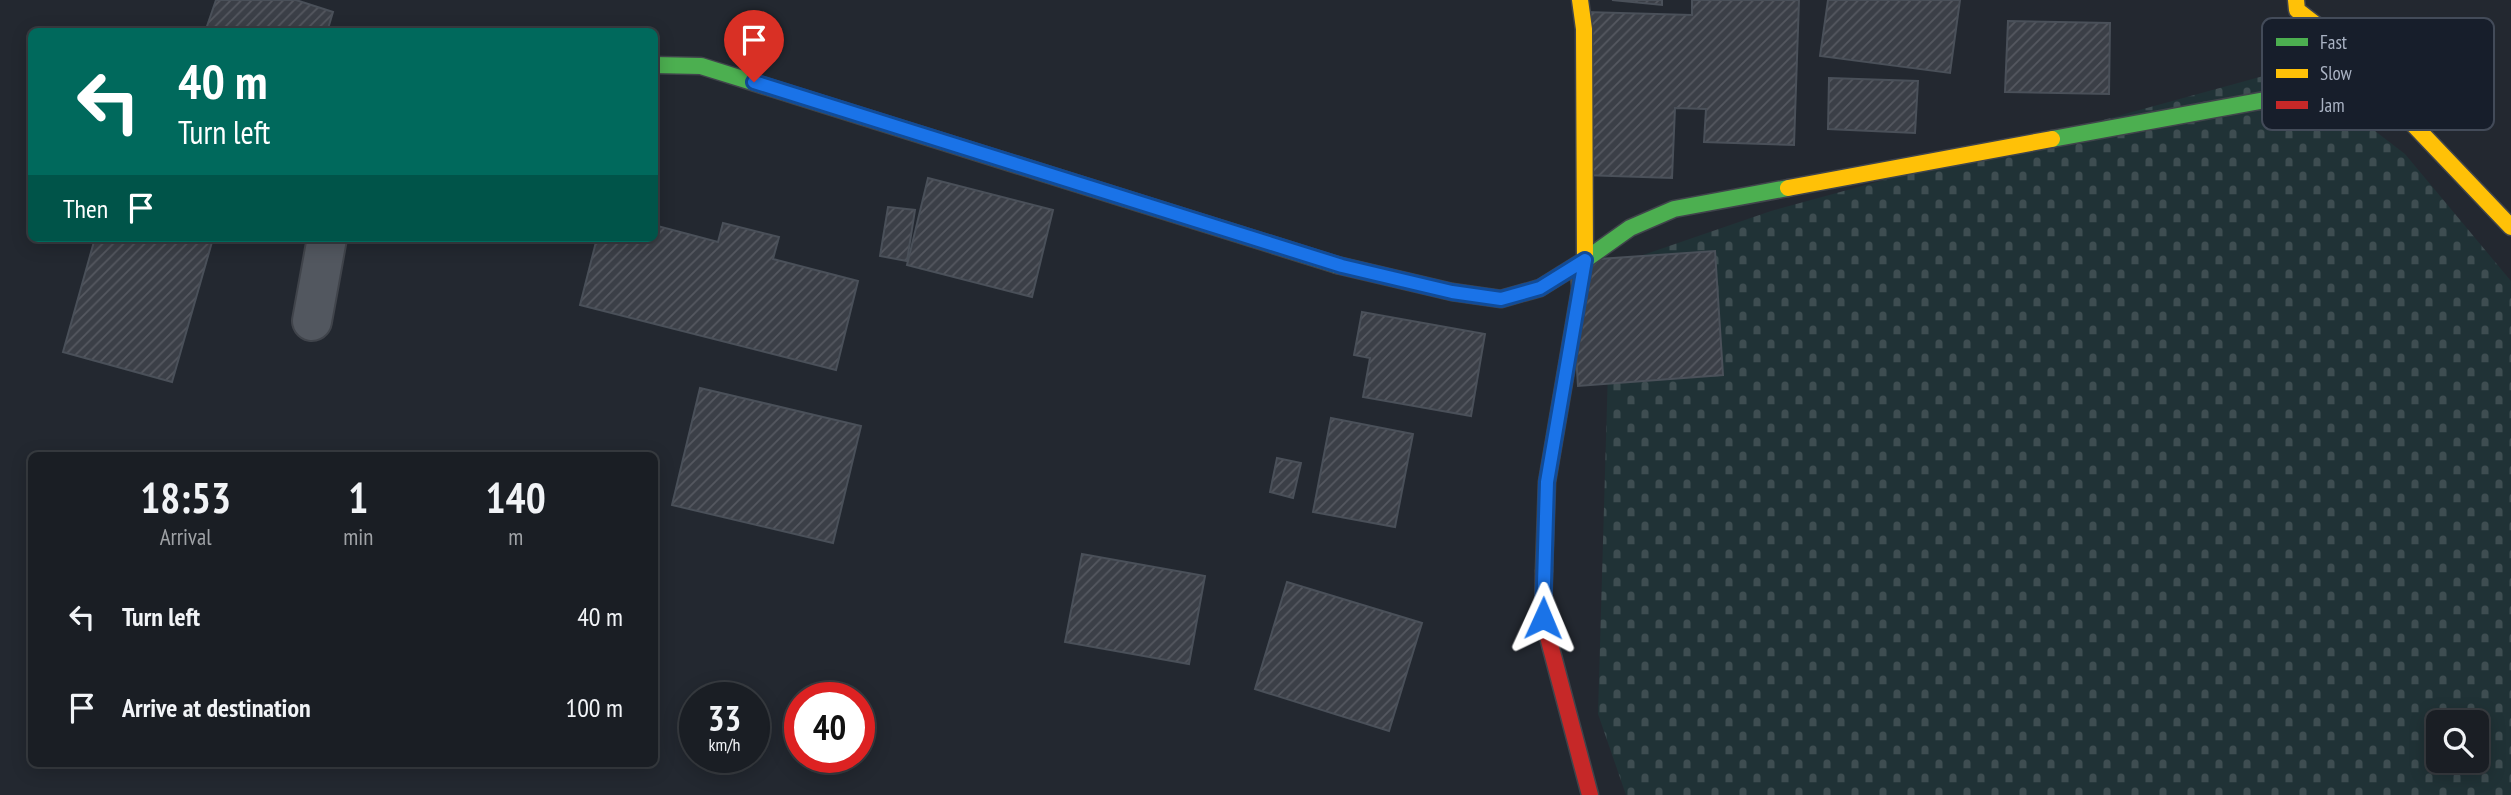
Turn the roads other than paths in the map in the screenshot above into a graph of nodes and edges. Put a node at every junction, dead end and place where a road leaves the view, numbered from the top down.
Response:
1 (1580, 0) edge
2 (2296, 0) edge
3 (2307, 18) edge
4 (658, 65) edge
5 (2262, 101) edge
6 (2418, 130) edge
7 (2511, 227) edge
8 (326, 242) edge
9 (1585, 260) junction
10 (312, 321) dead end
11 (1590, 795) edge

1 - 9 street
2 - 3 street
4 - 9 street
5 - 9 street
6 - 7 street
8 - 10 street
9 - 11 street

